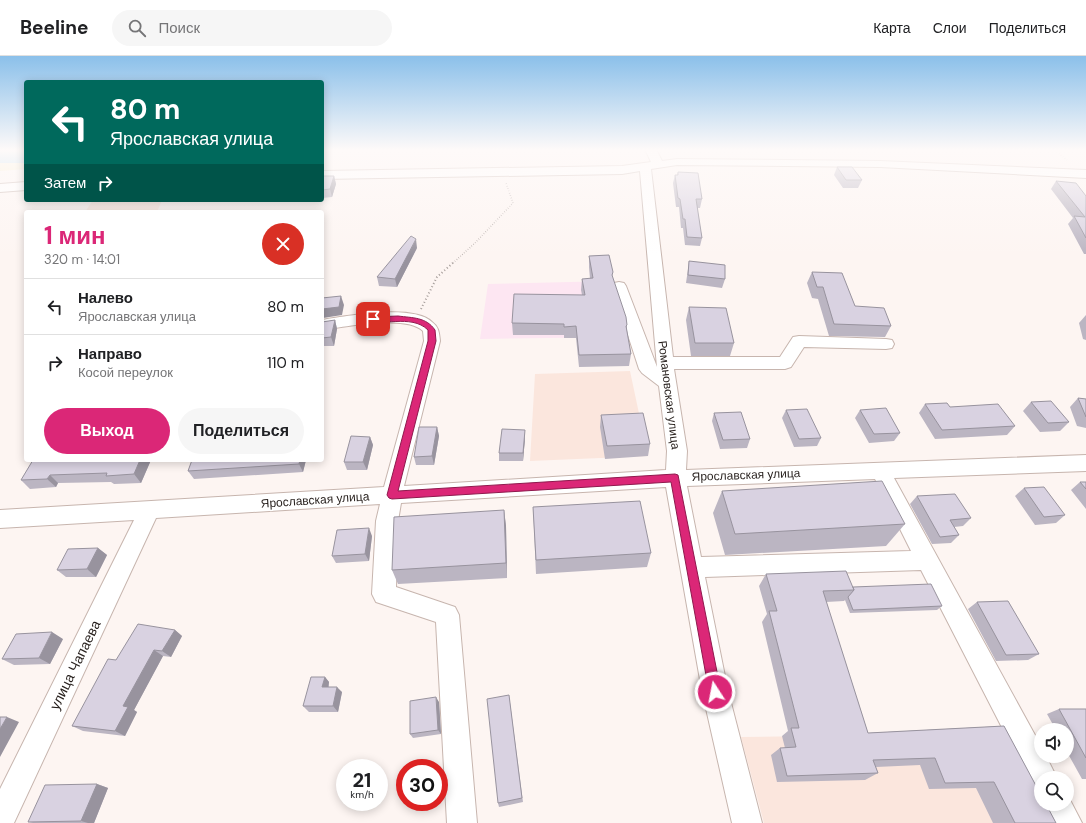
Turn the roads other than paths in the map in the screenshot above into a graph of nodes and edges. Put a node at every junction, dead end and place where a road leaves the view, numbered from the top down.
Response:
1 (647, 185) edge
2 (24, 186) edge
3 (0, 188) edge
4 (619, 286) dead end
5 (324, 325) edge
6 (886, 344) dead end
7 (664, 360) junction
8 (667, 383) junction
9 (1086, 463) edge
10 (880, 470) junction
11 (675, 478) junction
12 (392, 495) junction
13 (149, 510) junction
14 (0, 519) edge
15 (928, 560) junction
16 (692, 567) junction
17 (1039, 771) edge
18 (1061, 811) edge
19 (0, 820) edge
20 (462, 823) edge
21 (747, 823) edge
22 (1067, 823) edge

1 - 7 street, Романовская улица
2 - 3 street
4 - 8 street
5 - 12 street
6 - 7 street
7 - 8 street, Романовская улица
8 - 11 street, Романовская улица
9 - 10 street, Ярославская улица
10 - 11 street, Ярославская улица
10 - 15 street
11 - 12 street, Ярославская улица
11 - 16 street, Романовская улица
12 - 13 street, Ярославская улица
12 - 20 street
13 - 14 street, Ярославская улица
13 - 19 street, улица Чапаева
15 - 16 street
15 - 17 street
16 - 21 street, Романовская улица
18 - 22 street

